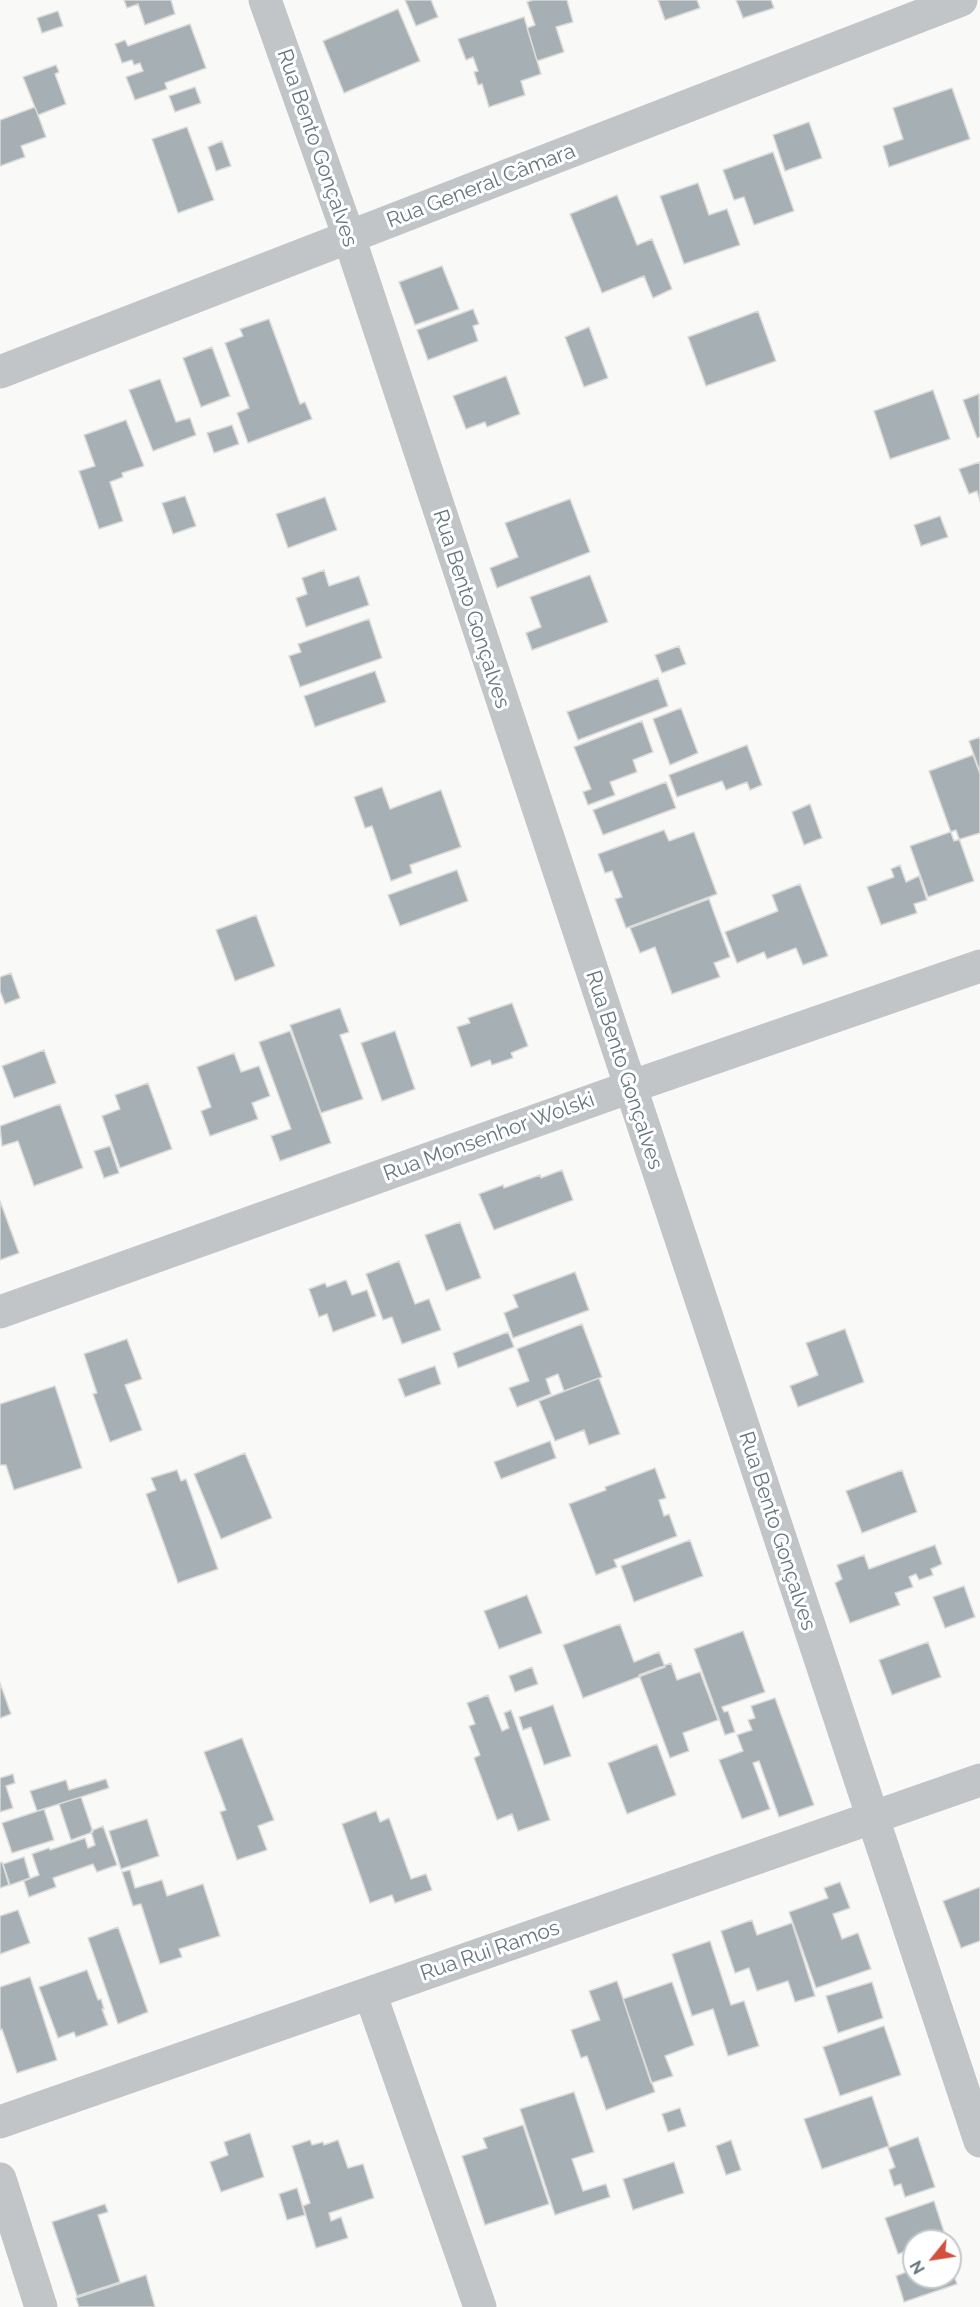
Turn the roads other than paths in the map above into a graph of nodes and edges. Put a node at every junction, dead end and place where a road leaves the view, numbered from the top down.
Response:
1 (264, 0) edge
2 (961, 0) edge
3 (349, 237) junction
4 (0, 372) edge
5 (980, 966) edge
6 (630, 1087) junction
7 (0, 1312) edge
8 (980, 1780) edge
9 (872, 1817) junction
10 (370, 1993) junction
11 (0, 2122) edge
12 (980, 2141) edge
13 (0, 2178) edge
14 (41, 2307) edge
15 (480, 2307) edge

1 - 3 street, Rua Bento Gonçalves
2 - 3 street, Rua General Câmara
3 - 4 street, Rua General Câmara
3 - 6 street, Rua Bento Gonçalves
5 - 6 street, Rua Monsenhor Wolski
6 - 7 street, Rua Monsenhor Wolski
6 - 9 street, Rua Bento Gonçalves
8 - 9 street, Rua Rui Ramos
9 - 10 street, Rua Rui Ramos
9 - 12 street, Rua Bento Gonçalves
10 - 11 street, Rua Rui Ramos
10 - 15 street
13 - 14 street

